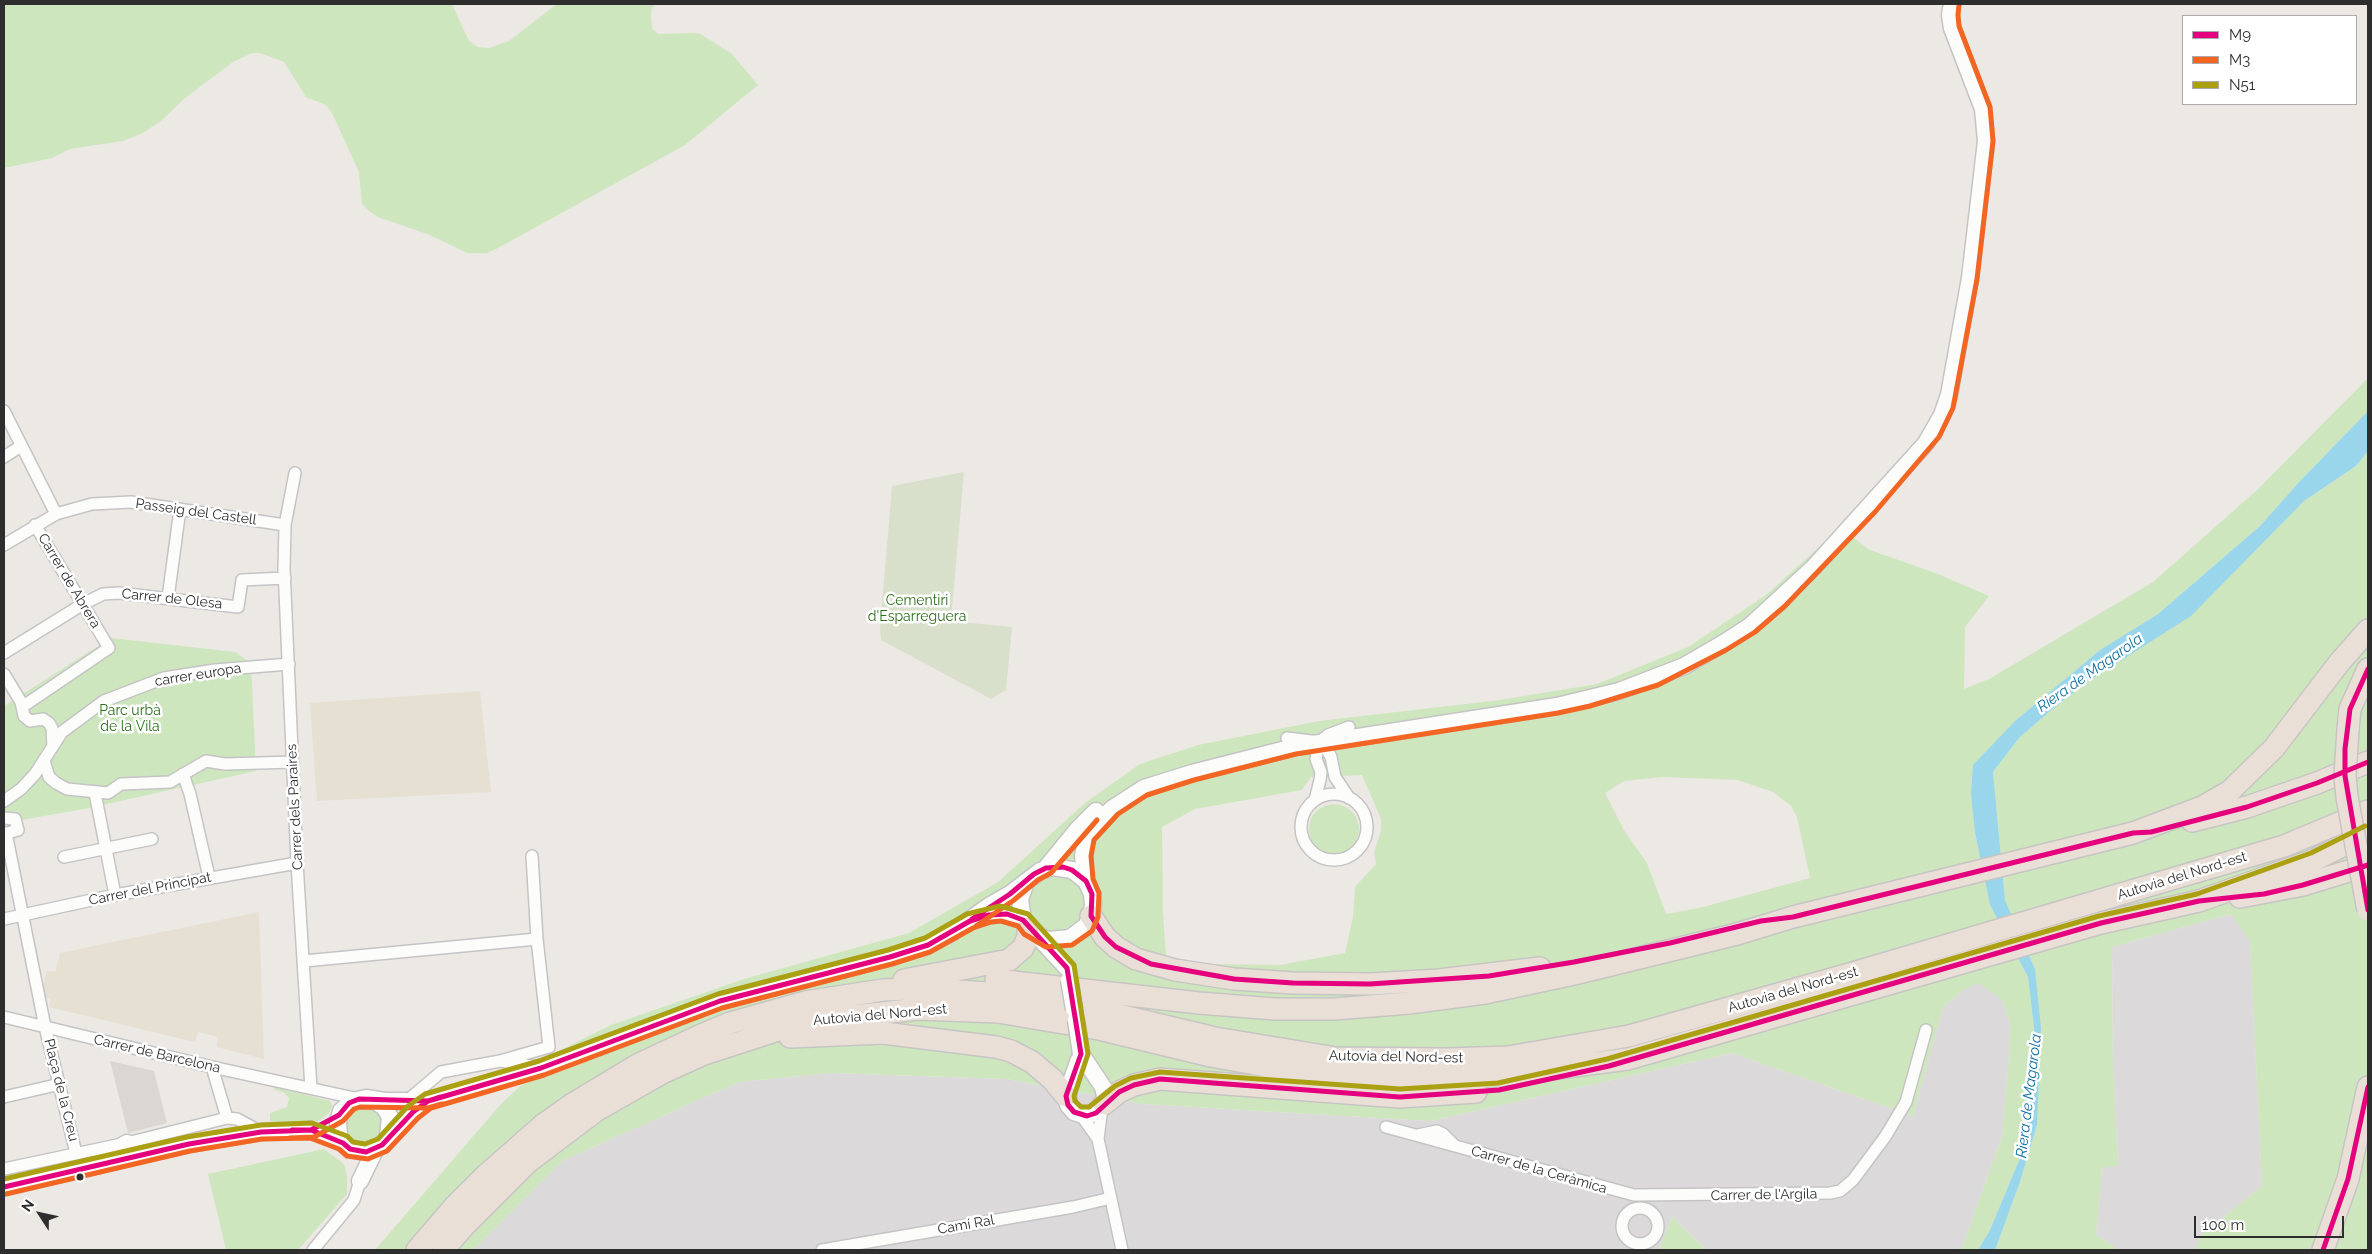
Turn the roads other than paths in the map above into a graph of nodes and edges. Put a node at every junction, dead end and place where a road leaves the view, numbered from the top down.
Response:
1 (1952, 4) edge
2 (4, 411) edge
3 (22, 446) junction
4 (4, 457) edge
5 (294, 473) dead end
6 (180, 509) junction
7 (56, 514) junction
8 (35, 525) junction
9 (285, 525) junction
10 (4, 544) edge
11 (285, 578) junction
12 (168, 598) junction
13 (83, 604) junction
14 (2368, 630) edge
15 (4, 653) edge
16 (289, 664) junction
17 (2368, 669) edge
18 (4, 674) edge
19 (2368, 686) edge
20 (23, 712) junction
21 (2348, 729) junction
22 (1348, 732) junction
23 (1290, 742) junction
24 (1319, 742) junction
25 (52, 746) junction
26 (1331, 758) junction
27 (1316, 759) junction
28 (44, 761) junction
29 (293, 762) junction
30 (2368, 762) edge
31 (183, 774) junction
32 (95, 793) junction
33 (1349, 798) junction
34 (1315, 800) junction
35 (4, 801) edge
36 (2368, 811) edge
37 (4, 818) edge
38 (2134, 832) junction
39 (2368, 833) edge
40 (5, 834) edge
41 (152, 839) dead end
42 (2368, 847) edge
43 (104, 848) junction
44 (532, 856) dead end
45 (64, 857) dead end
46 (297, 863) junction
47 (2368, 865) edge
48 (1046, 868) junction
49 (210, 877) junction
50 (1086, 881) junction
51 (1026, 882) junction
52 (2255, 882) junction
53 (114, 895) junction
54 (2199, 901) junction
55 (2368, 910) edge
56 (23, 915) junction
57 (1091, 916) junction
58 (1793, 917) junction
59 (4, 919) edge
60 (970, 920) junction
61 (1030, 928) junction
62 (1077, 934) junction
63 (537, 940) junction
64 (304, 961) junction
65 (1068, 974) junction
66 (1850, 984) junction
67 (911, 989) junction
68 (883, 990) junction
69 (4, 1017) edge
70 (46, 1027) junction
71 (1926, 1030) dead end
72 (768, 1035) junction
73 (1081, 1054) junction
74 (1628, 1059) junction
75 (500, 1061) junction
76 (212, 1067) junction
77 (541, 1068) junction
78 (1098, 1081) junction
79 (60, 1084) junction
80 (311, 1088) junction
81 (1069, 1088) junction
82 (2368, 1088) edge
83 (4, 1097) edge
84 (366, 1100) junction
85 (408, 1100) junction
86 (428, 1101) junction
87 (1103, 1105) junction
88 (340, 1113) junction
89 (1081, 1115) junction
90 (226, 1118) junction
91 (1386, 1127) dead end
92 (311, 1130) junction
93 (261, 1132) junction
94 (388, 1137) junction
95 (1098, 1139) junction
96 (127, 1144) junction
97 (346, 1146) junction
98 (375, 1150) junction
99 (76, 1153) junction
100 (94, 1167) junction
101 (4, 1169) edge
102 (360, 1182) junction
103 (4, 1187) edge
104 (1622, 1193) joint
105 (1110, 1198) junction
106 (889, 1238) junction
107 (313, 1250) edge
108 (417, 1250) edge
109 (443, 1250) edge
110 (822, 1250) edge
111 (892, 1250) edge
112 (1122, 1250) edge
113 (2323, 1250) edge

1 - 22 main road
2 - 3 street
3 - 4 street
3 - 7 street
5 - 9 street
6 - 7 street, Passeig del Castell
6 - 9 street, Passeig del Castell
6 - 12 street
7 - 8 street, Passeig del Castell
8 - 10 street, Passeig del Castell
8 - 13 street, Carrer de Abrera
9 - 11 street, Carrer dels Paraires
11 - 12 street, Carrer de Olesa
11 - 16 street, Carrer dels Paraires
12 - 13 street, Carrer de Olesa
13 - 15 street, Carrer de Olesa
13 - 20 street, Carrer de Abrera
14 - 38 highway
16 - 25 street, carrer europa
16 - 29 street, Carrer dels Paraires
17 - 21 highway
18 - 20 street
19 - 21 highway
20 - 25 street
21 - 55 highway, bridge
22 - 23 main road
22 - 24 main road
22 - 26 street
23 - 24 main road
23 - 27 street
23 - 48 main road
23 - 50 main road
24 - 26 street
24 - 27 street
25 - 28 street, carrer europa
26 - 33 street
27 - 34 street
28 - 32 street
28 - 35 street, carrer europa
29 - 31 street
29 - 46 street, Carrer dels Paraires
30 - 38 highway
31 - 32 street
31 - 49 street
32 - 43 street
33 - 34 street
33 - 34 street
36 - 66 highway, Autovia del Nord-est
37 - 40 street
38 - 58 highway
39 - 52 highway, Autovia del Nord-est
40 - 56 street, Plaça de la Creu
41 - 43 street
42 - 52 highway
43 - 45 street
43 - 53 street
44 - 63 street
46 - 49 street, Carrer del Principat
46 - 64 street, Carrer dels Paraires
47 - 54 highway
48 - 50 main road
48 - 51 main road
49 - 53 street, Carrer del Principat
50 - 57 main road
51 - 60 main road
51 - 61 main road
52 - 54 highway, Autovia del Nord-est
53 - 56 street, Carrer del Principat
54 - 66 highway, Autovia del Nord-est
56 - 59 street, Carrer del Principat
56 - 70 street, Plaça de la Creu
57 - 58 highway
57 - 62 main road
58 - 67 highway
60 - 61 main road
60 - 77 main road
61 - 62 main road
61 - 65 main road
61 - 68 highway
62 - 65 main road
63 - 64 street
63 - 75 street
64 - 80 street, Carrer dels Paraires
65 - 73 main road, bridge
66 - 67 highway, Autovia del Nord-est
66 - 74 highway, Autovia del Nord-est
67 - 68 highway, Autovia del Nord-est
68 - 108 highway, Autovia del Nord-est
69 - 70 street, Carrer de Barcelona
70 - 76 street, Carrer de Barcelona
70 - 79 street, Plaça de la Creu
71 - 104 street, Carrer de l'Argila
72 - 74 highway, Autovia del Nord-est
72 - 81 highway
72 - 109 highway, Autovia del Nord-est
73 - 78 main road
73 - 81 main road
74 - 87 highway
75 - 77 street
75 - 85 street
76 - 80 street, Carrer de Barcelona
76 - 90 street
77 - 86 main road
78 - 81 main road
78 - 87 main road
79 - 83 street
79 - 99 street, Plaça de la Creu
80 - 84 street, Carrer de Barcelona
80 - 88 street, Carrer de Barcelona
81 - 89 main road
82 - 113 highway
84 - 85 main road
84 - 88 main road
84 - 94 main road
85 - 86 main road
86 - 94 main road
87 - 89 main road
87 - 95 street
88 - 92 main road
88 - 97 main road
89 - 95 street
90 - 93 street
90 - 96 street
91 - 104 street, Carrer de la Ceràmica
92 - 93 main road
92 - 97 main road
93 - 100 main road
94 - 98 main road
95 - 105 street
96 - 99 street
96 - 100 main road
97 - 98 main road
97 - 102 main road
98 - 102 main road
99 - 101 street
100 - 103 main road
102 - 107 street
105 - 106 street, Camí Ral
105 - 112 street
106 - 110 street, Camí Ral
106 - 111 street

